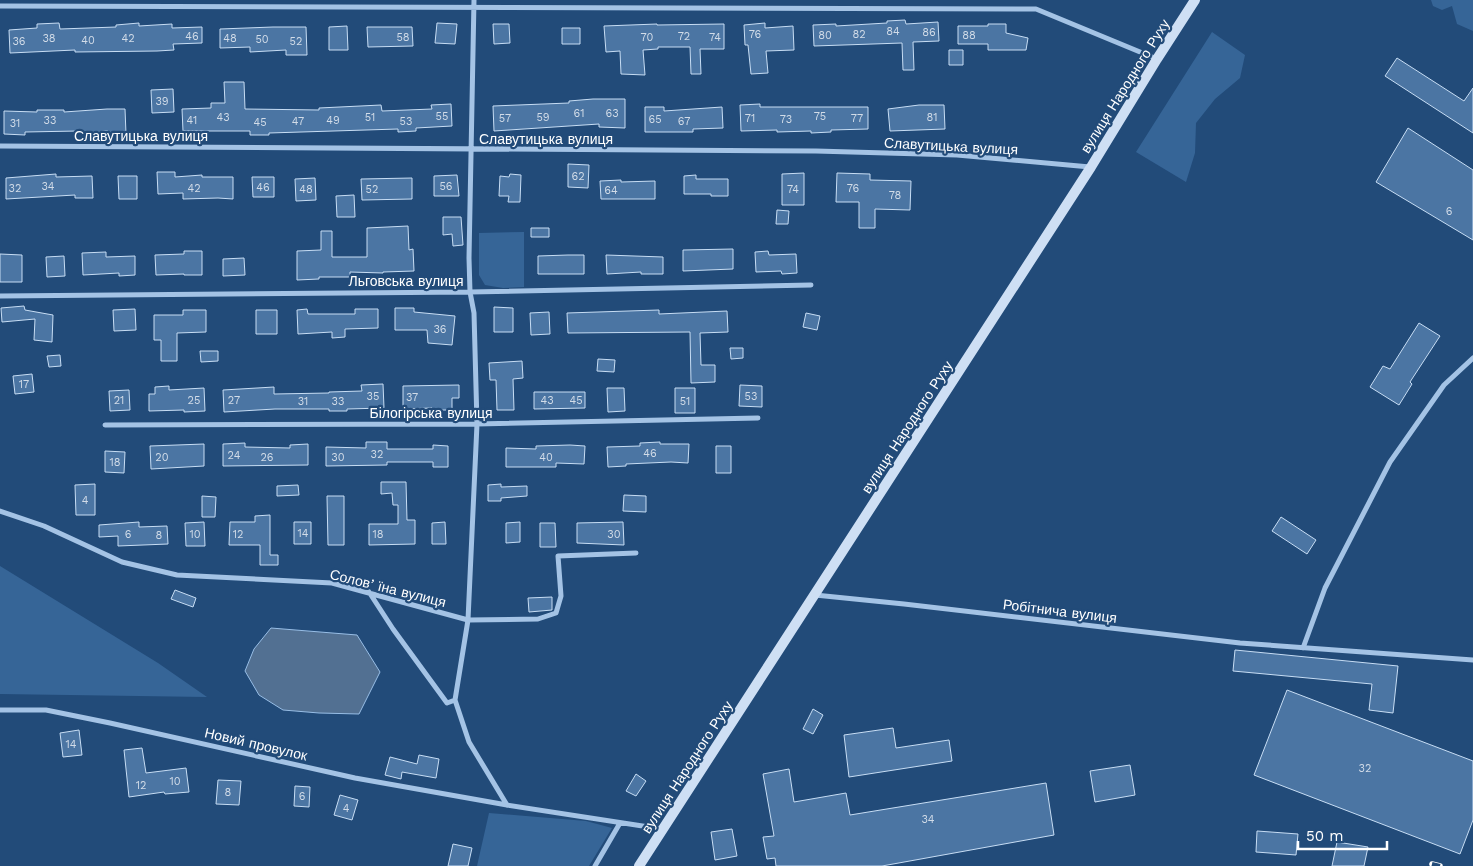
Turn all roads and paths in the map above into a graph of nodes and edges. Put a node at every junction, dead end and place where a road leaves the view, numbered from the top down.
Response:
1 (474, 0) edge
2 (1195, 0) edge
3 (0, 6) edge
4 (474, 7) junction
5 (1157, 59) junction
6 (0, 146) edge
7 (471, 150) junction
8 (1091, 167) junction
9 (811, 285) dead end
10 (470, 292) junction
11 (0, 296) edge
12 (1473, 358) edge
13 (758, 418) dead end
14 (477, 424) junction
15 (105, 425) dead end
16 (0, 511) edge
17 (636, 553) dead end
18 (368, 592) junction
19 (815, 595) junction
20 (468, 620) junction
21 (1303, 648) junction
22 (1473, 660) edge
23 (455, 700) junction
24 (0, 710) edge
25 (507, 805) junction
26 (620, 823) junction
27 (663, 830) junction
28 (596, 866) edge
29 (639, 866) edge

1 - 4 street
2 - 5 main road, вулиця Народного Руху
3 - 4 street
4 - 5 street
4 - 7 street
5 - 8 main road, вулиця Народного Руху
6 - 7 street, Славутицька вулиця
7 - 8 street, Славутицька вулиця
7 - 10 street
8 - 19 main road, вулиця Народного Руху
9 - 10 street, Льговська вулиця
10 - 11 street, Льговська вулиця
10 - 14 street
12 - 21 street
13 - 14 street, Білогірська вулиця
14 - 15 street, Білогірська вулиця
14 - 20 street
16 - 18 street, Соловʼїна вулиця
17 - 20 street, Соловʼїна вулиця
18 - 20 street, Соловʼїна вулиця
18 - 23 street
19 - 21 street, Робітнича вулиця
19 - 27 main road, вулиця Народного Руху
20 - 23 street
21 - 22 street, Робітнича вулиця
23 - 25 street
24 - 25 street, Новий провулок
25 - 26 street, Новий провулок
26 - 27 street, Новий провулок
26 - 28 street
27 - 29 main road, вулиця Народного Руху

